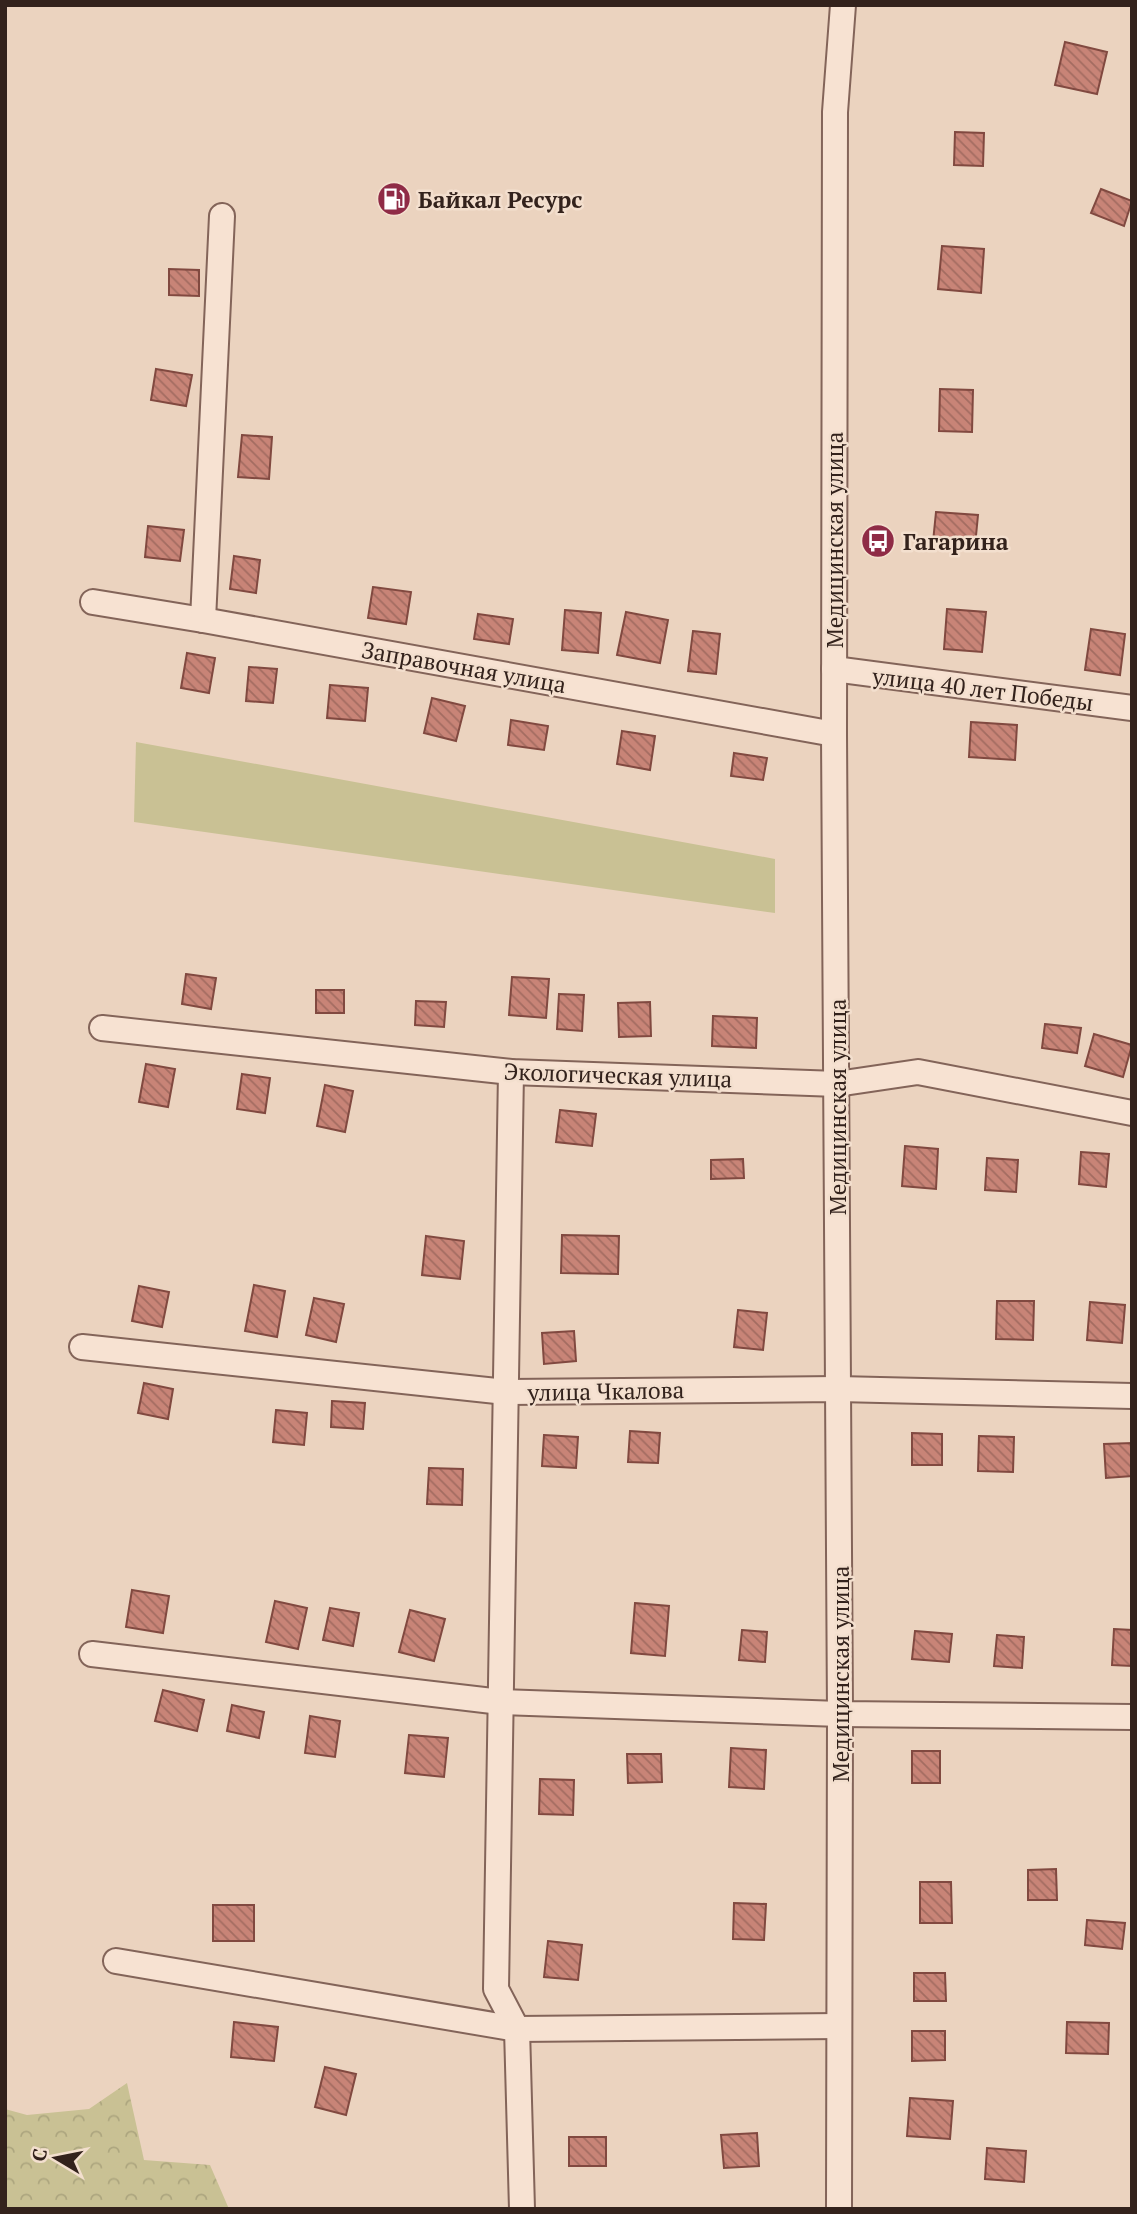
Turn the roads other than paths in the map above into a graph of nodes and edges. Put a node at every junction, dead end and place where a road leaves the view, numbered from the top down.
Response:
1 (843, 5) edge
2 (222, 216) dead end
3 (93, 603) dead end
4 (203, 620) junction
5 (834, 669) junction
6 (1132, 708) edge
7 (834, 734) junction
8 (102, 1028) dead end
9 (511, 1072) junction
10 (837, 1084) junction
11 (1132, 1114) edge
12 (82, 1347) dead end
13 (838, 1389) junction
14 (506, 1392) junction
15 (1132, 1396) edge
16 (92, 1654) dead end
17 (501, 1702) junction
18 (841, 1714) junction
19 (1132, 1717) edge
20 (116, 1961) dead end
21 (839, 2026) junction
22 (517, 2029) junction
23 (522, 2209) edge
24 (839, 2209) edge

1 - 5 street, Медицинская улица
2 - 4 street
3 - 4 street, Заправочная улица
4 - 7 street, Заправочная улица
5 - 6 street, улица 40 лет Победы
5 - 7 street, Медицинская улица
7 - 10 street, Медицинская улица
8 - 9 street, Экологическая улица
9 - 10 street, Экологическая улица
9 - 14 street
10 - 11 street, Экологическая улица
10 - 13 street, Медицинская улица
12 - 14 street, улица Чкалова
13 - 14 street, улица Чкалова
13 - 15 street, улица Чкалова
13 - 18 street, Медицинская улица
14 - 17 street
16 - 17 street
17 - 18 street
17 - 22 street
18 - 19 street
18 - 21 street, Медицинская улица
20 - 22 street
21 - 22 street
21 - 24 street, Медицинская улица
22 - 23 street

